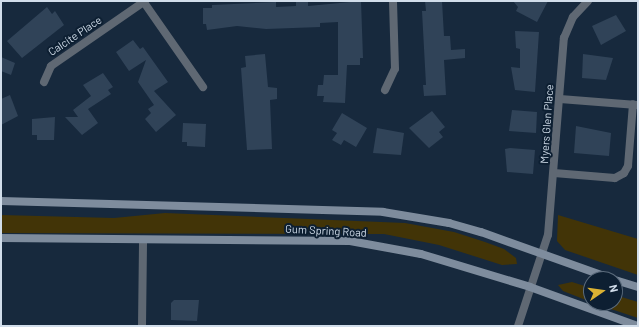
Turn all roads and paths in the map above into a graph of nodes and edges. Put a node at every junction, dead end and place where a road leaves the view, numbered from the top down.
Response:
1 (144, 1) edge
2 (393, 1) edge
3 (588, 1) edge
4 (44, 82) dead end
5 (203, 86) dead end
6 (385, 90) dead end
7 (560, 99) junction
8 (635, 104) edge
9 (554, 173) junction
10 (1, 201) edge
11 (1, 238) edge
12 (144, 240) junction
13 (542, 256) junction
14 (589, 271) edge
15 (623, 282) edge
16 (530, 287) junction
17 (638, 287) edge
18 (142, 326) edge
19 (518, 326) edge
20 (638, 326) edge

1 - 4 street, Calcite Place
1 - 5 street
2 - 6 street
3 - 7 street, Myers Glen Place
7 - 8 street
7 - 9 street, Myers Glen Place
8 - 9 street
9 - 13 street, Myers Glen Place
10 - 13 main road, Gum Spring Road
11 - 12 main road, Gum Spring Road
12 - 16 main road, Gum Spring Road
12 - 18 street
13 - 14 main road, Gum Spring Road
13 - 16 street, Myers Glen Place
15 - 17 main road, Gum Spring Road
16 - 19 street, Myers Glen Place
16 - 20 main road, Gum Spring Road

